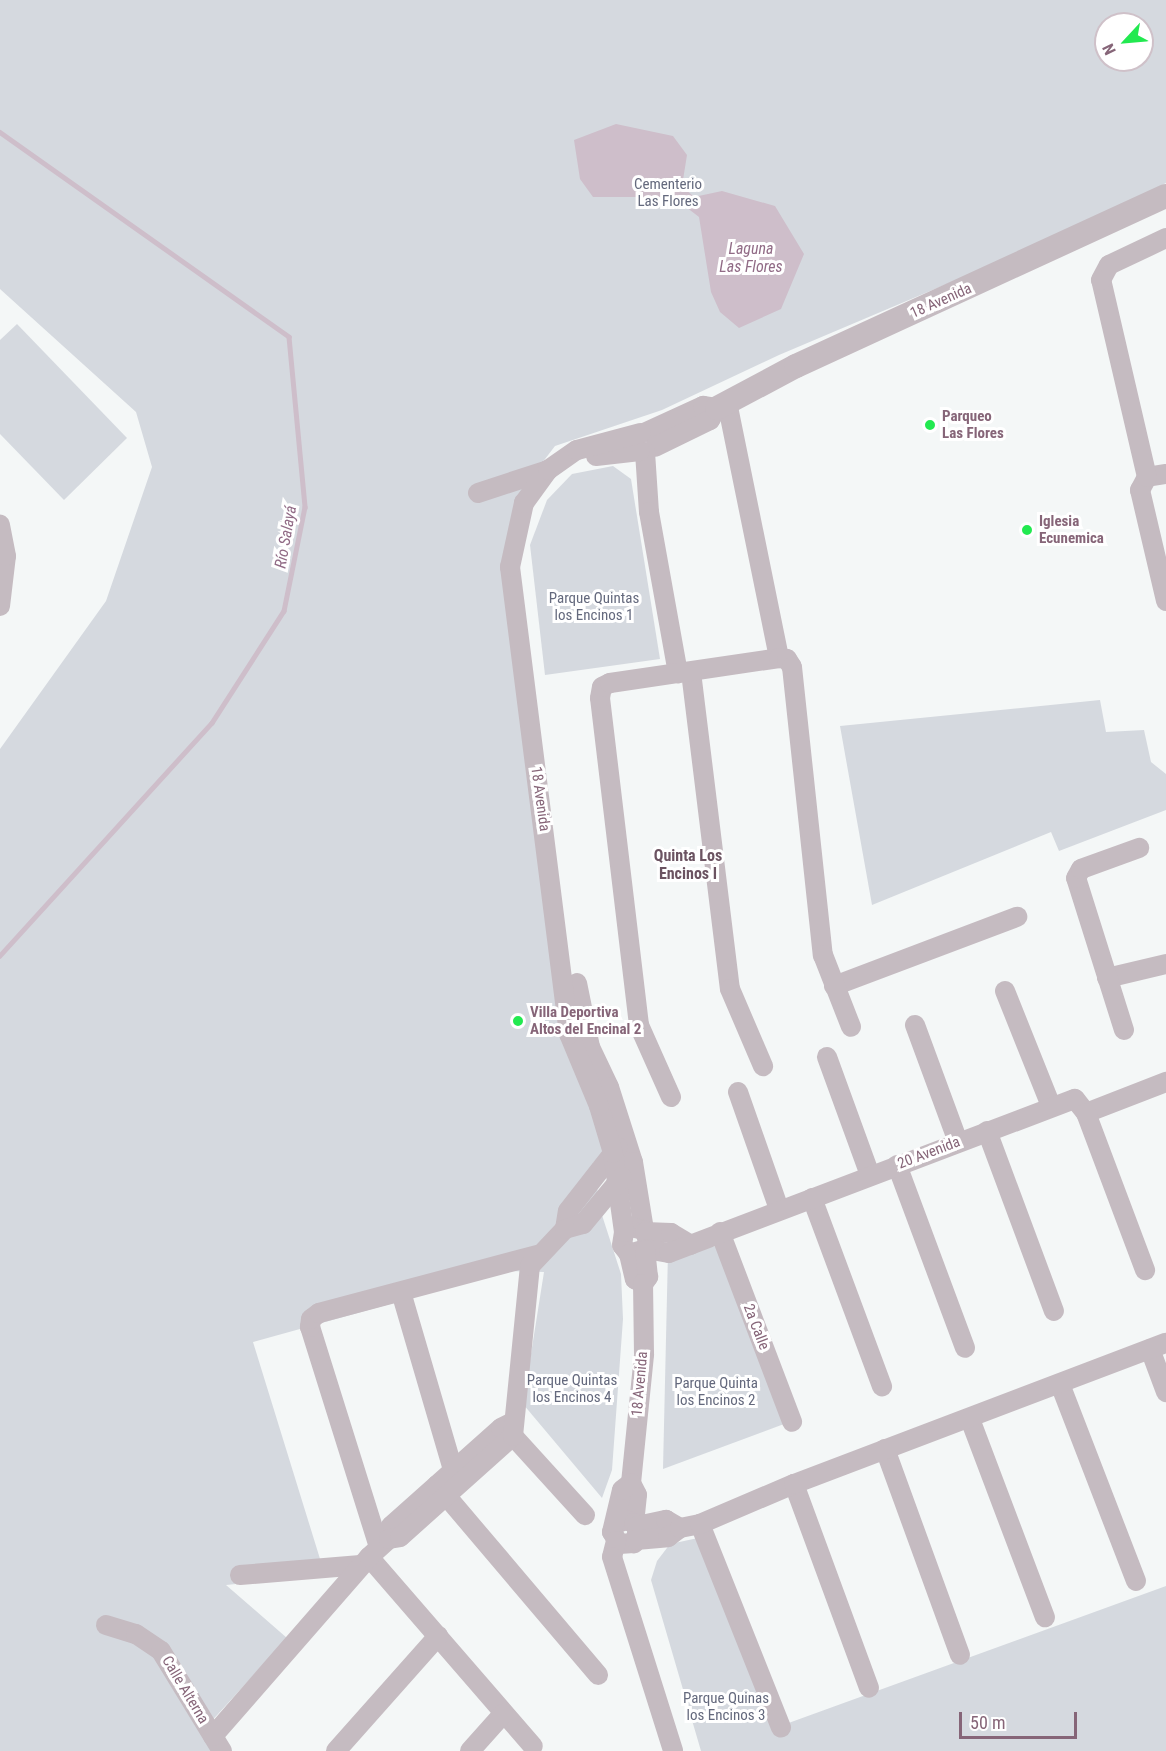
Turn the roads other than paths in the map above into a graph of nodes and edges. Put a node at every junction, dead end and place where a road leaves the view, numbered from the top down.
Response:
1 (1166, 196) edge
2 (1166, 238) edge
3 (722, 405) junction
4 (646, 443) junction
5 (548, 470) junction
6 (1157, 476) edge
7 (478, 494) dead end
8 (0, 525) edge
9 (1166, 601) edge
10 (0, 606) edge
11 (779, 658) junction
12 (685, 673) junction
13 (1139, 848) dead end
14 (1017, 917) dead end
15 (1166, 950) edge
16 (1166, 964) edge
17 (1113, 976) junction
18 (834, 986) junction
19 (1005, 991) dead end
20 (915, 1025) dead end
21 (851, 1027) dead end
22 (1124, 1030) dead end
23 (827, 1057) dead end
24 (764, 1066) dead end
25 (1166, 1082) edge
26 (738, 1092) dead end
27 (671, 1097) dead end
28 (1051, 1106) junction
29 (1086, 1113) junction
30 (987, 1131) junction
31 (626, 1138) junction
32 (958, 1142) junction
33 (613, 1153) junction
34 (633, 1162) junction
35 (897, 1165) junction
36 (870, 1175) junction
37 (618, 1183) junction
38 (812, 1198) junction
39 (780, 1209) junction
40 (565, 1230) junction
41 (720, 1232) junction
42 (639, 1241) junction
43 (537, 1255) junction
44 (1145, 1270) dead end
45 (400, 1292) junction
46 (1054, 1311) dead end
47 (1158, 1346) edge
48 (965, 1348) dead end
49 (1060, 1384) junction
50 (882, 1386) dead end
51 (1166, 1392) edge
52 (969, 1419) junction
53 (792, 1422) dead end
54 (513, 1429) junction
55 (885, 1449) junction
56 (453, 1470) junction
57 (794, 1484) junction
58 (442, 1491) junction
59 (585, 1515) dead end
60 (700, 1524) junction
61 (629, 1533) junction
62 (374, 1552) junction
63 (240, 1575) dead end
64 (1136, 1581) dead end
65 (1045, 1617) dead end
66 (106, 1625) dead end
67 (438, 1635) junction
68 (960, 1655) dead end
69 (598, 1675) dead end
70 (869, 1688) dead end
71 (503, 1714) junction
72 (781, 1728) dead end
73 (217, 1744) edge
74 (533, 1746) dead end
75 (336, 1751) edge
76 (470, 1751) edge
77 (673, 1751) edge

1 - 3 street, 18 Avenida
2 - 6 street
3 - 4 street, 18 Avenida
3 - 11 street
4 - 5 street, 18 Avenida
4 - 12 street
4 - 31 street, 18 Avenida
5 - 7 street
5 - 33 street, 18 Avenida
6 - 9 street
8 - 10 street
11 - 12 street
11 - 18 street
12 - 24 street
12 - 27 street
13 - 17 street
14 - 18 street
15 - 17 street
16 - 17 street
17 - 22 street
18 - 21 street
19 - 28 street
20 - 32 street
23 - 36 street
25 - 29 street
26 - 39 street
28 - 29 street, 20 Avenida
28 - 30 street, 20 Avenida
29 - 44 street
30 - 32 street, 20 Avenida
30 - 46 street
31 - 33 street
31 - 34 street, 18 Avenida
32 - 35 street, 20 Avenida
33 - 37 street, 18 Avenida
33 - 40 street
34 - 37 street
34 - 42 street, 18 Avenida
35 - 36 street, 20 Avenida
35 - 48 street
36 - 38 street, 20 Avenida
37 - 40 street
37 - 42 street, 18 Avenida
38 - 39 street, 20 Avenida
38 - 50 street
39 - 41 street, 20 Avenida
40 - 43 street
41 - 42 street, 20 Avenida
41 - 53 street, 2a Calle
42 - 61 street, 18 Avenida
43 - 45 street
43 - 54 street
45 - 56 street
45 - 62 street
47 - 49 street
47 - 51 street
49 - 52 street
49 - 64 street
52 - 55 street
52 - 65 street
54 - 56 street
54 - 58 street
54 - 59 street
55 - 57 street
55 - 68 street
56 - 58 street
57 - 60 street
57 - 70 street
58 - 62 street
58 - 69 street
60 - 61 street
60 - 72 street
61 - 77 street
62 - 63 street
62 - 67 street
62 - 73 street
66 - 73 street, Calle Alterna
67 - 71 street
67 - 75 street
71 - 74 street
71 - 76 street

